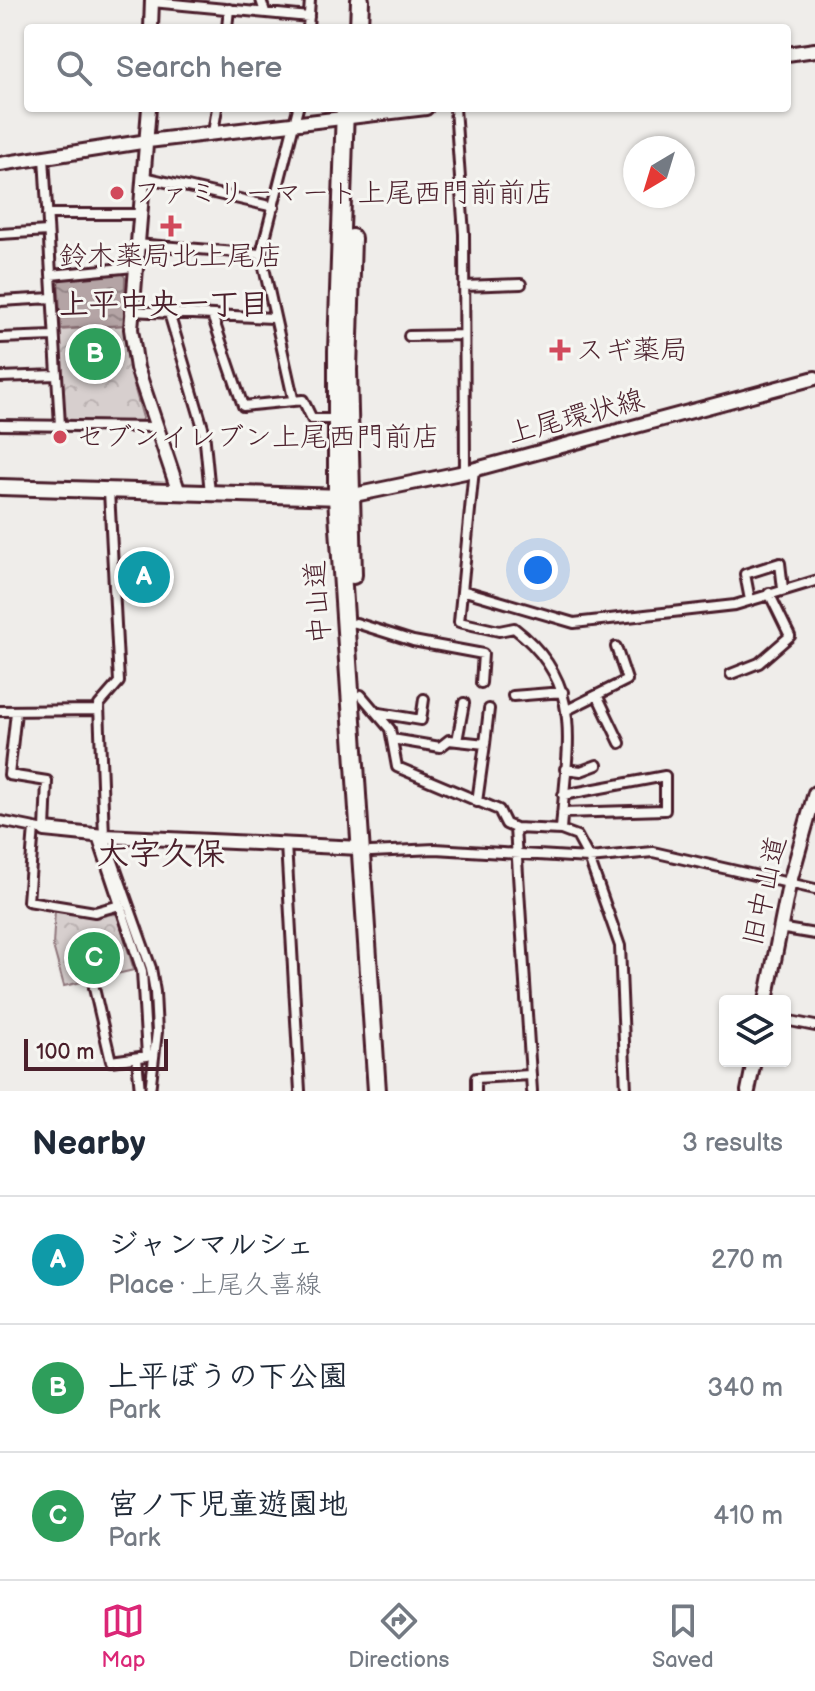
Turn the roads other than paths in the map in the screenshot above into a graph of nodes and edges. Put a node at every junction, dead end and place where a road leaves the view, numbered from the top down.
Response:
1 (261, 0) edge
2 (310, 0) edge
3 (349, 0) edge
4 (360, 0) edge
5 (152, 1) edge
6 (229, 9) junction
7 (265, 12) junction
8 (309, 17) junction
9 (151, 24) edge
10 (227, 24) edge
11 (308, 24) edge
12 (348, 24) edge
13 (359, 24) edge
14 (815, 50) edge
15 (791, 53) edge
16 (149, 112) edge
17 (216, 112) edge
18 (298, 112) edge
19 (455, 112) edge
20 (349, 113) edge
21 (296, 124) junction
22 (213, 133) junction
23 (148, 141) junction
24 (44, 157) junction
25 (0, 164) edge
26 (144, 177) junction
27 (274, 207) junction
28 (47, 214) junction
29 (140, 214) junction
30 (48, 231) junction
31 (0, 234) edge
32 (136, 244) junction
33 (261, 254) junction
34 (134, 267) junction
35 (51, 275) junction
36 (521, 284) dead end
37 (464, 286) junction
38 (52, 298) junction
39 (0, 301) edge
40 (130, 311) junction
41 (169, 313) junction
42 (212, 315) junction
43 (273, 318) junction
44 (464, 335) junction
45 (54, 336) junction
46 (409, 336) dead end
47 (0, 338) edge
48 (57, 375) junction
49 (0, 377) edge
50 (815, 378) edge
51 (293, 398) junction
52 (337, 419) junction
53 (0, 425) edge
54 (60, 425) junction
55 (157, 427) junction
56 (470, 470) junction
57 (0, 487) edge
58 (109, 491) junction
59 (192, 493) junction
60 (343, 497) junction
61 (815, 581) edge
62 (783, 589) junction
63 (465, 591) junction
64 (769, 593) junction
65 (750, 600) junction
66 (356, 623) junction
67 (616, 647) dead end
68 (731, 674) dead end
69 (481, 683) dead end
70 (563, 692) junction
71 (361, 695) junction
72 (597, 695) junction
73 (513, 696) dead end
74 (424, 699) dead end
75 (464, 703) dead end
76 (489, 709) dead end
77 (569, 709) junction
78 (99, 710) junction
79 (0, 711) edge
80 (16, 712) junction
81 (379, 713) junction
82 (392, 739) junction
83 (457, 741) junction
84 (620, 743) dead end
85 (485, 744) junction
86 (597, 765) dead end
87 (565, 769) junction
88 (815, 793) edge
89 (563, 795) junction
90 (477, 802) junction
91 (562, 813) junction
92 (812, 813) edge
93 (0, 821) edge
94 (515, 828) junction
95 (40, 829) junction
96 (561, 830) junction
97 (100, 836) junction
98 (286, 844) junction
99 (365, 850) junction
100 (517, 854) junction
101 (589, 858) junction
102 (789, 885) junction
103 (815, 889) edge
104 (120, 905) junction
105 (779, 928) junction
106 (815, 934) edge
107 (94, 988) dead end
108 (767, 995) edge
109 (791, 1021) edge
110 (815, 1026) edge
111 (146, 1059) junction
112 (753, 1067) edge
113 (530, 1075) junction
114 (140, 1091) edge
115 (150, 1091) edge
116 (300, 1091) edge
117 (377, 1091) edge
118 (388, 1091) edge
119 (476, 1091) edge
120 (532, 1091) edge
121 (626, 1091) edge
122 (748, 1091) edge

1 - 7 street
2 - 8 street
3 - 12 highway
4 - 13 highway
5 - 6 street
5 - 9 street
6 - 7 street
6 - 10 street
7 - 8 street
8 - 11 street
14 - 15 street
16 - 23 street
17 - 22 street
18 - 21 street
19 - 37 street
20 - 21 street
20 - 52 highway, 中山道
20 - 60 highway, 中山道
21 - 22 street
21 - 27 street
22 - 23 street
23 - 24 street
23 - 26 street
24 - 25 street
24 - 28 street
26 - 27 street
26 - 29 street
27 - 33 street
28 - 29 street
28 - 30 street
29 - 32 street
30 - 31 street
30 - 35 street
32 - 33 street
32 - 34 street
33 - 43 street
34 - 35 street
34 - 40 street
35 - 38 street
36 - 37 street
37 - 44 street
38 - 39 street
38 - 45 street
40 - 41 street
40 - 55 street
41 - 42 street
41 - 59 street
42 - 43 street
42 - 51 street
43 - 51 street
44 - 46 street
44 - 56 street
45 - 47 street
45 - 48 street
48 - 49 street
48 - 54 street
50 - 56 street, 上尾環状線
51 - 52 street
52 - 60 highway, 中山道
53 - 54 street
54 - 55 street
55 - 59 street
56 - 60 street, 上尾環状線
56 - 63 street
57 - 58 main road
58 - 59 main road
58 - 78 street
59 - 60 main road
60 - 66 highway, 中山道
60 - 99 highway, 中山道
61 - 62 street
62 - 64 street
62 - 65 street
63 - 65 street
63 - 70 street
64 - 65 street
64 - 68 street
66 - 69 street
66 - 71 highway, 中山道
67 - 72 street
70 - 73 street
70 - 77 street
71 - 81 street
71 - 99 highway, 中山道
72 - 77 street
72 - 84 street
74 - 81 street
75 - 83 street
76 - 85 street
77 - 87 street
78 - 80 street
78 - 97 street
79 - 80 street
80 - 95 street
81 - 82 street
82 - 83 street
82 - 90 street
83 - 85 street
85 - 90 street
86 - 87 street
87 - 89 street
88 - 92 street, 旧中山道
89 - 91 street
89 - 91 street
90 - 94 street
91 - 96 street
92 - 102 street, 旧中山道
93 - 95 street
94 - 96 street
94 - 100 street
95 - 97 street
95 - 104 street
96 - 101 street
97 - 98 street
97 - 104 street
97 - 111 street
98 - 99 street
98 - 116 street
99 - 100 street
99 - 117 highway, 中山道
99 - 118 highway, 中山道
100 - 101 street
100 - 113 street
101 - 102 street
101 - 121 street
102 - 103 street
102 - 105 street, 旧中山道
104 - 111 street
105 - 106 street
105 - 108 street, 旧中山道
107 - 111 street
109 - 110 street
111 - 114 street
111 - 115 street
112 - 122 street
113 - 119 street
113 - 120 street

